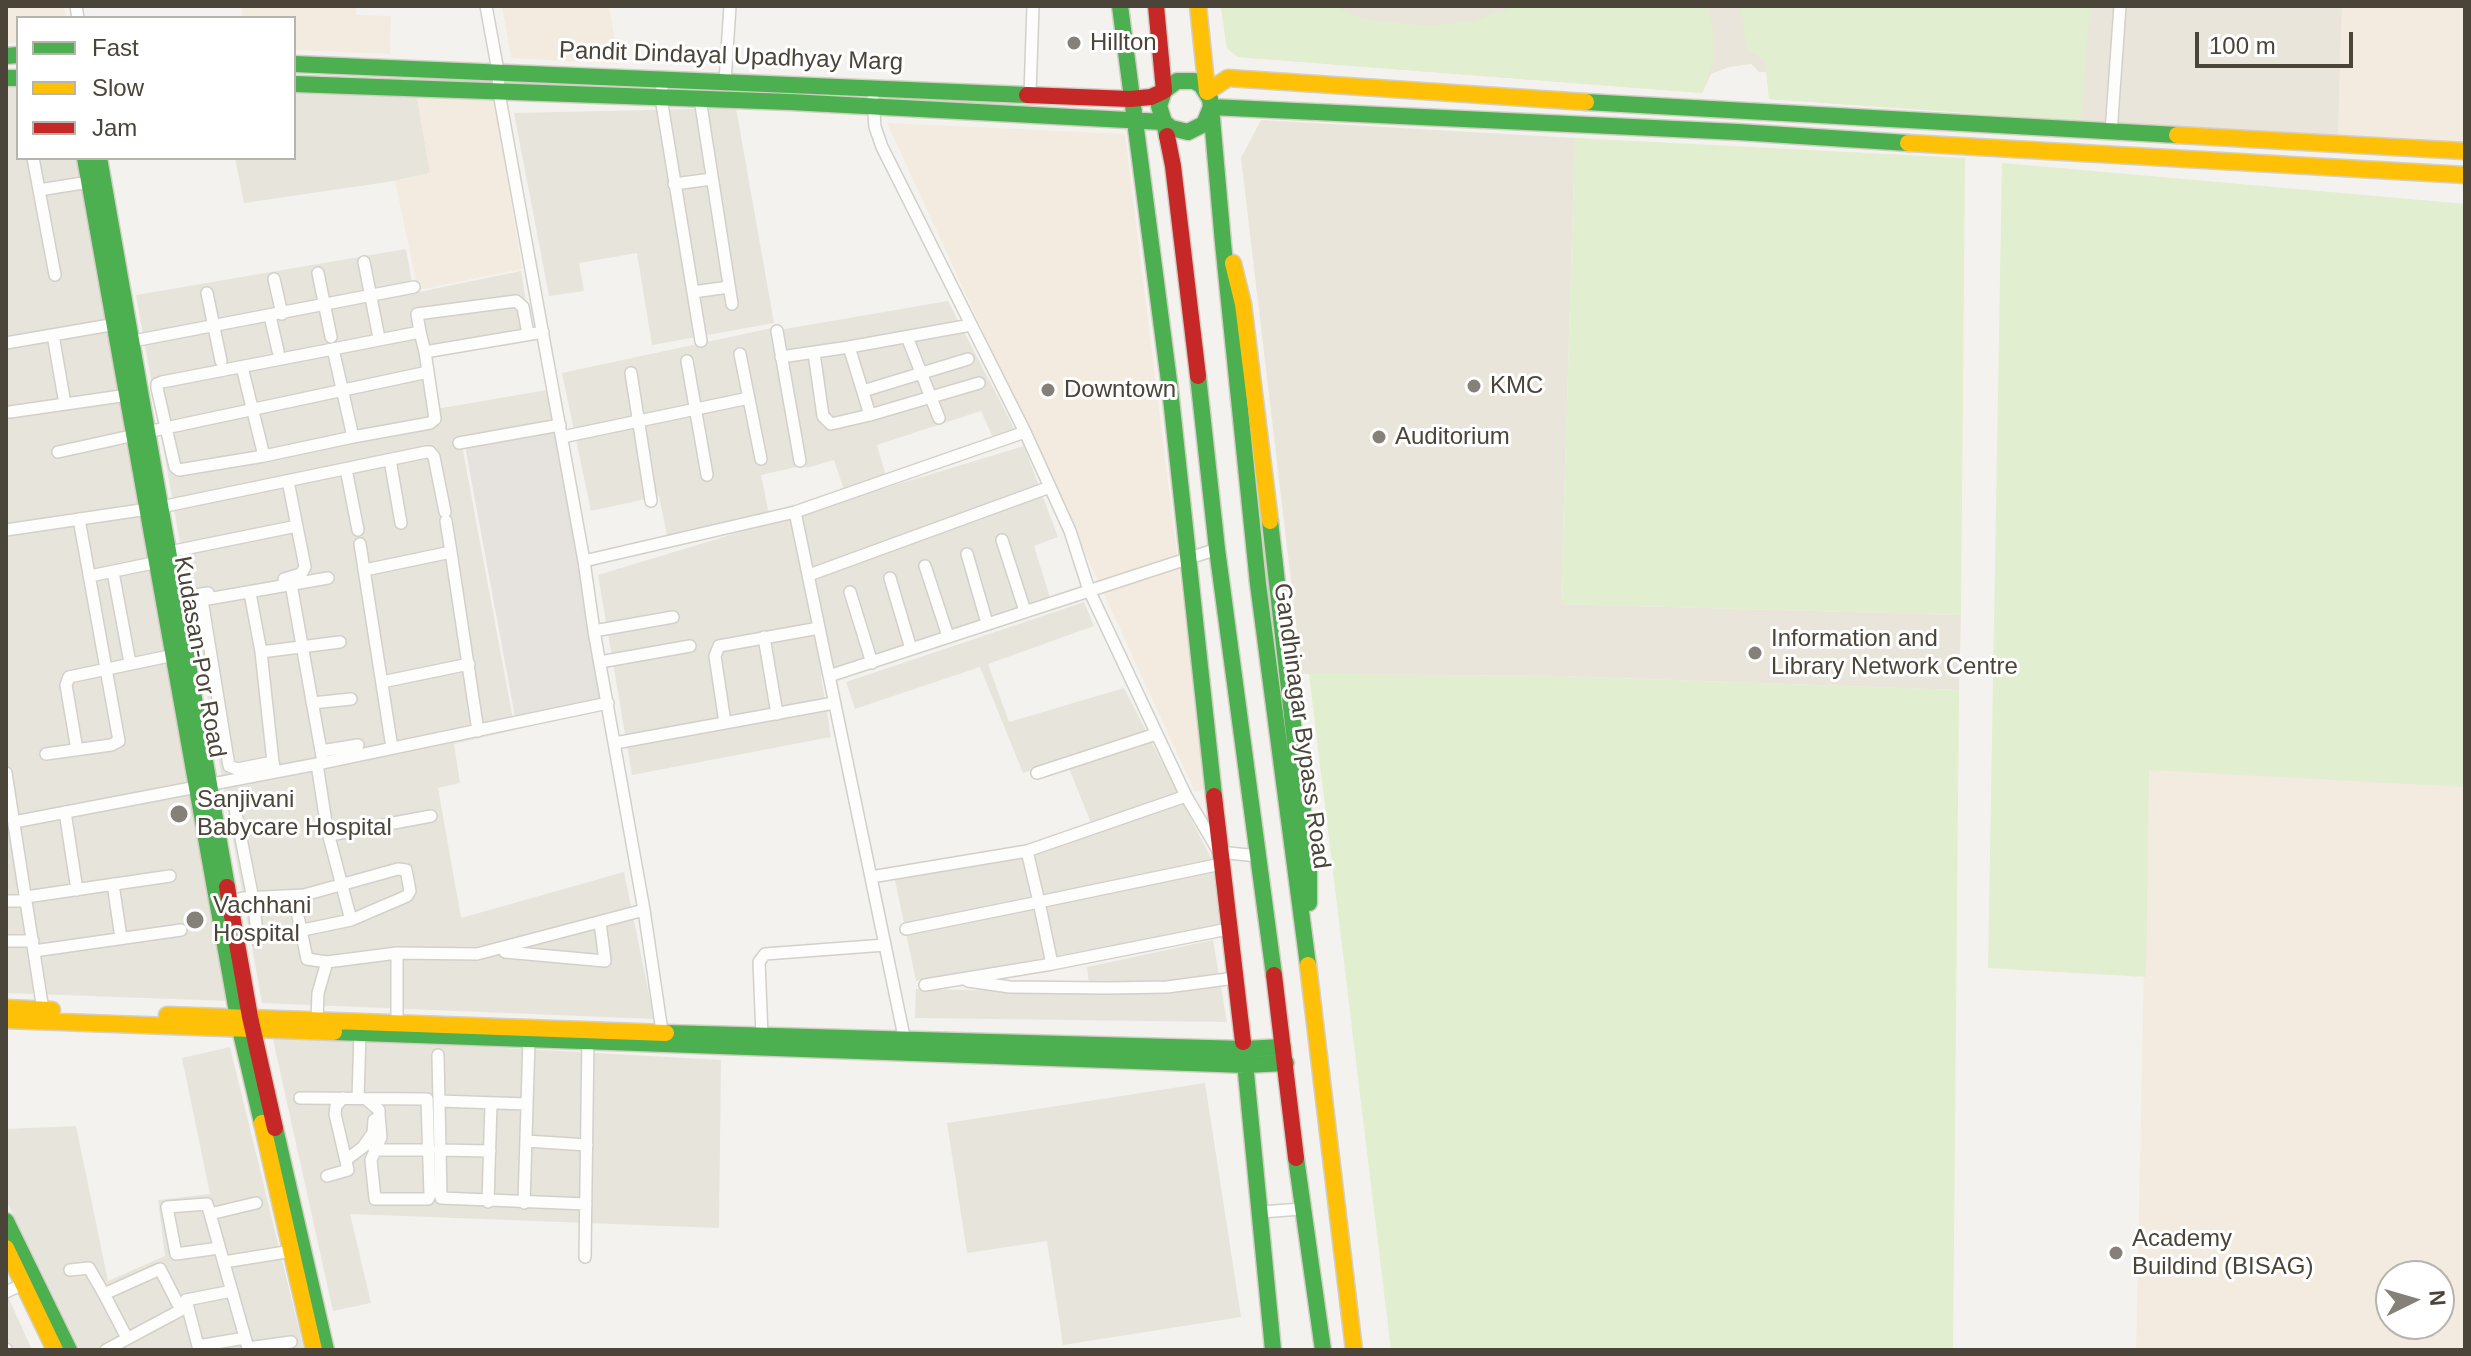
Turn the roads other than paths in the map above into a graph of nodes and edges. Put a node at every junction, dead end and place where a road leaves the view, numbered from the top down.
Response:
1 (486, 6) edge
2 (730, 6) edge
3 (1033, 6) edge
4 (1120, 6) edge
5 (1156, 6) edge
6 (1198, 6) edge
7 (2120, 6) edge
8 (296, 64) edge
9 (498, 71) junction
10 (663, 79) junction
11 (725, 81) junction
12 (296, 84) edge
13 (873, 87) junction
14 (1164, 91) junction
15 (499, 93) junction
16 (1030, 94) junction
17 (661, 98) junction
18 (700, 99) junction
19 (1130, 99) junction
20 (1209, 99) junction
21 (872, 107) junction
22 (1738, 112) junction
23 (1135, 120) junction
24 (1164, 122) junction
25 (1738, 132) junction
26 (2111, 133) junction
27 (2264, 138) junction
28 (2342, 144) junction
29 (2465, 151) edge
30 (33, 160) edge
31 (85, 160) edge
32 (99, 160) edge
33 (2262, 164) junction
34 (2341, 167) junction
35 (2465, 175) edge
36 (712, 179) junction
37 (89, 182) junction
38 (674, 184) junction
39 (39, 190) junction
40 (364, 262) dead end
41 (318, 273) dead end
42 (55, 275) dead end
43 (274, 279) dead end
44 (414, 287) dead end
45 (729, 287) junction
46 (693, 292) junction
47 (207, 293) dead end
48 (371, 296) junction
49 (732, 304) dead end
50 (324, 306) junction
51 (276, 315) junction
52 (116, 324) junction
53 (971, 325) junction
54 (214, 326) junction
55 (777, 331) dead end
56 (420, 332) junction
57 (543, 332) junction
58 (378, 333) dead end
59 (528, 334) junction
60 (53, 335) junction
61 (907, 337) junction
62 (701, 341) dead end
63 (6, 343) edge
64 (125, 343) junction
65 (332, 343) junction
66 (849, 347) junction
67 (278, 351) dead end
68 (425, 352) junction
69 (814, 353) junction
70 (740, 354) dead end
71 (781, 357) junction
72 (968, 359) dead end
73 (221, 361) dead end
74 (687, 361) dead end
75 (242, 367) junction
76 (428, 372) junction
77 (631, 373) dead end
78 (922, 373) junction
79 (979, 383) dead end
80 (341, 390) junction
81 (863, 391) junction
82 (128, 395) junction
83 (931, 397) junction
84 (749, 398) junction
85 (65, 404) junction
86 (253, 408) junction
87 (695, 410) junction
88 (10, 412) dead end
89 (870, 415) junction
90 (939, 418) dead end
91 (639, 421) junction
92 (166, 427) junction
93 (561, 431) junction
94 (1025, 432) junction
95 (141, 433) junction
96 (353, 437) junction
97 (459, 443) dead end
98 (58, 452) dead end
99 (264, 456) junction
100 (761, 459) dead end
101 (390, 460) junction
102 (800, 461) dead end
103 (346, 469) junction
104 (707, 475) dead end
105 (288, 481) junction
106 (1050, 487) junction
107 (651, 501) dead end
108 (155, 508) junction
109 (795, 512) junction
110 (79, 519) junction
111 (401, 523) dead end
112 (297, 526) junction
113 (6, 530) edge
114 (358, 530) dead end
115 (1002, 540) dead end
116 (360, 544) dead end
117 (1217, 549) junction
118 (451, 552) junction
119 (967, 554) dead end
120 (163, 557) junction
121 (1187, 559) junction
122 (584, 561) junction
123 (925, 566) dead end
124 (365, 570) junction
125 (113, 572) junction
126 (809, 575) junction
127 (90, 576) junction
128 (328, 578) dead end
129 (890, 578) dead end
130 (291, 584) junction
131 (1089, 590) junction
132 (850, 592) dead end
133 (250, 593) junction
134 (177, 598) junction
135 (1025, 611) junction
136 (673, 617) dead end
137 (987, 623) junction
138 (819, 628) junction
139 (594, 631) junction
140 (948, 636) junction
141 (764, 637) junction
142 (340, 642) dead end
143 (303, 646) junction
144 (690, 646) dead end
145 (911, 649) junction
146 (261, 652) junction
147 (174, 655) junction
148 (600, 662) junction
149 (130, 663) junction
150 (872, 663) junction
151 (469, 664) junction
152 (108, 668) junction
153 (829, 676) junction
154 (382, 682) junction
155 (351, 699) dead end
156 (312, 703) junction
157 (608, 703) junction
158 (834, 703) junction
159 (777, 714) junction
160 (725, 723) junction
161 (478, 731) junction
162 (1156, 734) junction
163 (615, 743) junction
164 (358, 745) dead end
165 (392, 748) junction
166 (77, 750) junction
167 (46, 754) dead end
168 (320, 759) junction
169 (274, 767) junction
170 (6, 773) edge
171 (1037, 773) dead end
172 (203, 784) junction
173 (1186, 796) junction
174 (233, 798) dead end
175 (65, 812) junction
176 (431, 816) dead end
177 (14, 822) junction
178 (330, 832) junction
179 (1027, 851) junction
180 (1258, 856) junction
181 (1220, 858) junction
182 (170, 876) dead end
183 (871, 877) junction
184 (113, 884) junction
185 (342, 887) junction
186 (77, 890) junction
187 (294, 897) junction
188 (24, 899) junction
189 (253, 899) junction
190 (6, 901) edge
191 (230, 902) junction
192 (1039, 902) junction
193 (644, 910) junction
194 (351, 920) junction
195 (600, 922) junction
196 (906, 929) dead end
197 (1228, 929) junction
198 (181, 930) dead end
199 (303, 930) junction
200 (121, 938) junction
201 (6, 941) edge
202 (258, 941) dead end
203 (885, 945) junction
204 (33, 946) junction
205 (496, 951) junction
206 (397, 953) junction
207 (327, 962) junction
208 (1052, 964) junction
209 (1235, 978) junction
210 (963, 980) junction
211 (925, 985) dead end
212 (6, 1008) edge
213 (43, 1010) junction
214 (317, 1019) junction
215 (6, 1020) edge
216 (397, 1022) junction
217 (245, 1023) junction
218 (588, 1035) junction
219 (762, 1035) junction
220 (663, 1038) junction
221 (529, 1040) junction
222 (359, 1041) junction
223 (906, 1047) junction
224 (438, 1055) dead end
225 (1285, 1055) junction
226 (1244, 1057) junction
227 (300, 1098) dead end
228 (343, 1098) junction
229 (365, 1101) junction
230 (439, 1101) junction
231 (491, 1103) junction
232 (527, 1104) junction
233 (526, 1141) junction
234 (587, 1145) junction
235 (374, 1150) junction
236 (434, 1150) junction
237 (490, 1151) junction
238 (346, 1160) junction
239 (327, 1176) dead end
240 (488, 1202) junction
241 (256, 1203) dead end
242 (524, 1203) junction
243 (586, 1204) junction
244 (1301, 1209) junction
245 (1261, 1212) junction
246 (210, 1214) junction
247 (6, 1221) edge
248 (6, 1248) edge
249 (219, 1248) junction
250 (297, 1250) junction
251 (585, 1257) dead end
252 (224, 1262) junction
253 (70, 1270) dead end
254 (23, 1284) junction
255 (232, 1291) junction
256 (6, 1292) edge
257 (104, 1294) junction
258 (127, 1338) junction
259 (245, 1338) junction
260 (291, 1342) dead end
261 (320, 1349) edge
262 (55, 1350) edge
263 (69, 1350) edge
264 (106, 1350) edge
265 (1273, 1350) edge
266 (1323, 1350) edge
267 (1354, 1350) edge

1 - 9 street
2 - 11 street
3 - 16 street
4 - 19 street
5 - 14 street
6 - 20 street, Gandhinagar Bypass Road
7 - 26 street
8 - 9 street, Pandit Dindayal Upadhyay Marg
9 - 10 street, Pandit Dindayal Upadhyay Marg
9 - 15 street
10 - 11 street, Pandit Dindayal Upadhyay Marg
10 - 17 street
11 - 13 street, Pandit Dindayal Upadhyay Marg
12 - 15 street, Pandit Dindayal Upadhyay Marg
13 - 16 street, Pandit Dindayal Upadhyay Marg
13 - 21 street
14 - 19 street, Pandit Dindayal Upadhyay Marg
14 - 20 street
14 - 24 street
15 - 17 street, Pandit Dindayal Upadhyay Marg
15 - 57 street
16 - 19 street, Pandit Dindayal Upadhyay Marg
17 - 18 street, Pandit Dindayal Upadhyay Marg
17 - 38 street
18 - 21 street, Pandit Dindayal Upadhyay Marg
18 - 36 street
19 - 23 street
20 - 22 street
20 - 24 street
20 - 25 street
20 - 267 street, Gandhinagar Bypass Road
21 - 23 street, Pandit Dindayal Upadhyay Marg
21 - 53 street
22 - 25 street
22 - 26 street
23 - 24 street, Pandit Dindayal Upadhyay Marg
23 - 121 street
24 - 117 street
25 - 33 street
26 - 27 street
27 - 28 street
27 - 33 street
28 - 29 street
28 - 34 street
30 - 39 street
31 - 37 street, Kudasan-Por Road
32 - 64 street, Kudasan-Por Road
33 - 34 street
34 - 35 street
36 - 38 street
36 - 45 street
37 - 39 street
37 - 52 street, Kudasan-Por Road
38 - 46 street
39 - 42 street
40 - 48 street
41 - 50 street
43 - 51 street
44 - 48 street
45 - 46 street
45 - 49 street
46 - 62 street
47 - 54 street
48 - 50 street
48 - 58 street
50 - 51 street
50 - 65 street
51 - 54 street
51 - 67 street
52 - 60 street
52 - 64 street, Kudasan-Por Road
53 - 61 street
53 - 94 street
54 - 64 street
54 - 73 street
55 - 71 street
56 - 59 street
56 - 65 street
56 - 68 street
57 - 59 street
57 - 93 street
59 - 68 street
60 - 63 street
60 - 85 street
61 - 66 street
61 - 78 street
64 - 82 street, Kudasan-Por Road
64 - 95 street, Kudasan-Por Road
65 - 75 street
65 - 80 street
66 - 69 street
66 - 81 street
68 - 76 street
69 - 71 street
69 - 89 street
70 - 84 street
71 - 102 street
72 - 78 street
74 - 87 street
75 - 86 street
75 - 92 street
76 - 80 street
76 - 96 street
77 - 91 street
78 - 81 street
78 - 83 street
79 - 83 street
80 - 86 street
80 - 96 street
81 - 89 street
82 - 85 street
82 - 95 street, Kudasan-Por Road
83 - 89 street
83 - 90 street
84 - 87 street
84 - 100 street
85 - 88 street
86 - 92 street
86 - 99 street
87 - 91 street
87 - 104 street
91 - 93 street
91 - 107 street
92 - 95 street
92 - 99 street
93 - 97 street
93 - 122 street
94 - 106 street
94 - 109 street
95 - 98 street
95 - 108 street, Kudasan-Por Road
96 - 99 street
101 - 103 street
101 - 111 street
101 - 118 street
103 - 105 street
103 - 114 street
105 - 108 street
105 - 112 street
106 - 126 street
106 - 131 street
108 - 110 street
108 - 120 street, Kudasan-Por Road
109 - 122 street
109 - 126 street
110 - 113 street
110 - 127 street
112 - 120 street
112 - 134 street
115 - 135 street
116 - 124 street
117 - 121 street
117 - 180 street
118 - 124 street
118 - 151 street
119 - 137 street
120 - 125 street
120 - 134 street, Kudasan-Por Road
120 - 147 street, Kudasan-Por Road
121 - 131 street
121 - 181 street
122 - 139 street
123 - 140 street
124 - 154 street
125 - 127 street
125 - 149 street
126 - 138 street
127 - 152 street
128 - 130 street
129 - 145 street
130 - 133 street
130 - 143 street
131 - 135 street
131 - 162 street
132 - 150 street
133 - 146 street
133 - 169 street
134 - 172 street, Kudasan-Por Road
135 - 137 street
136 - 139 street
137 - 140 street
138 - 141 street
138 - 153 street
139 - 148 street
140 - 145 street
141 - 159 street
141 - 160 street
142 - 143 street
143 - 146 street
143 - 156 street
144 - 148 street
145 - 150 street
146 - 169 street
147 - 149 street
147 - 172 street, Kudasan-Por Road
148 - 157 street
149 - 152 street
150 - 153 street
151 - 154 street
151 - 161 street
152 - 166 street
152 - 166 street
153 - 158 street
154 - 165 street
155 - 156 street
156 - 168 street
157 - 161 street
157 - 163 street
158 - 159 street
158 - 183 street
159 - 160 street
160 - 163 street
161 - 165 street
162 - 171 street
162 - 173 street
163 - 193 street
164 - 168 street
165 - 168 street
166 - 167 street
168 - 169 street
168 - 178 street
169 - 172 street
170 - 177 street
172 - 175 street
172 - 191 street, Kudasan-Por Road
172 - 217 street, Kudasan-Por Road
173 - 179 street
173 - 181 street
174 - 189 street
175 - 177 street
175 - 186 street
176 - 178 street
177 - 188 street
178 - 185 street
179 - 183 street
179 - 192 street
180 - 181 street
180 - 225 street
181 - 192 street
181 - 197 street
182 - 184 street
183 - 203 street
184 - 186 street
184 - 200 street
185 - 187 street
185 - 194 street
185 - 194 street
186 - 188 street
187 - 189 street
187 - 199 street
188 - 190 street
188 - 204 street
189 - 191 street
189 - 202 street
191 - 217 street, Kudasan-Por Road
192 - 196 street
192 - 208 street
193 - 195 street
193 - 220 street
194 - 199 street
195 - 205 street
195 - 205 street
197 - 208 street
197 - 209 street
198 - 200 street
199 - 207 street
200 - 204 street
201 - 204 street
203 - 219 street
203 - 223 street
204 - 213 street
205 - 206 street
206 - 207 street
206 - 216 street
207 - 214 street
208 - 210 street
209 - 210 street
209 - 226 street
210 - 211 street
212 - 213 street
213 - 217 street
214 - 216 street
214 - 217 street
215 - 217 street
216 - 218 street
217 - 222 street
217 - 250 street, Kudasan-Por Road
218 - 220 street
218 - 221 street
218 - 234 street
219 - 220 street
219 - 223 street
220 - 223 street
221 - 222 street
221 - 232 street
222 - 229 street
223 - 226 street
224 - 230 street
225 - 226 street
225 - 244 street
226 - 245 street
227 - 228 street
228 - 229 street
228 - 238 street
229 - 235 street
229 - 236 street
229 - 238 street
230 - 231 street
230 - 236 street
231 - 232 street
231 - 237 street
232 - 233 street
233 - 234 street
233 - 242 street
234 - 243 street
235 - 236 street
235 - 236 street
236 - 237 street
236 - 240 street
237 - 240 street
238 - 239 street
240 - 242 street
241 - 246 street
242 - 243 street
243 - 251 street
244 - 245 street
244 - 266 street
245 - 265 street
246 - 249 street
246 - 249 street
247 - 263 street
248 - 254 street
249 - 252 street
250 - 252 street
250 - 261 street, Kudasan-Por Road
252 - 255 street
253 - 257 street
254 - 256 street
254 - 262 street
255 - 259 street
255 - 259 street
257 - 258 street
257 - 258 street
258 - 264 street
259 - 260 street

